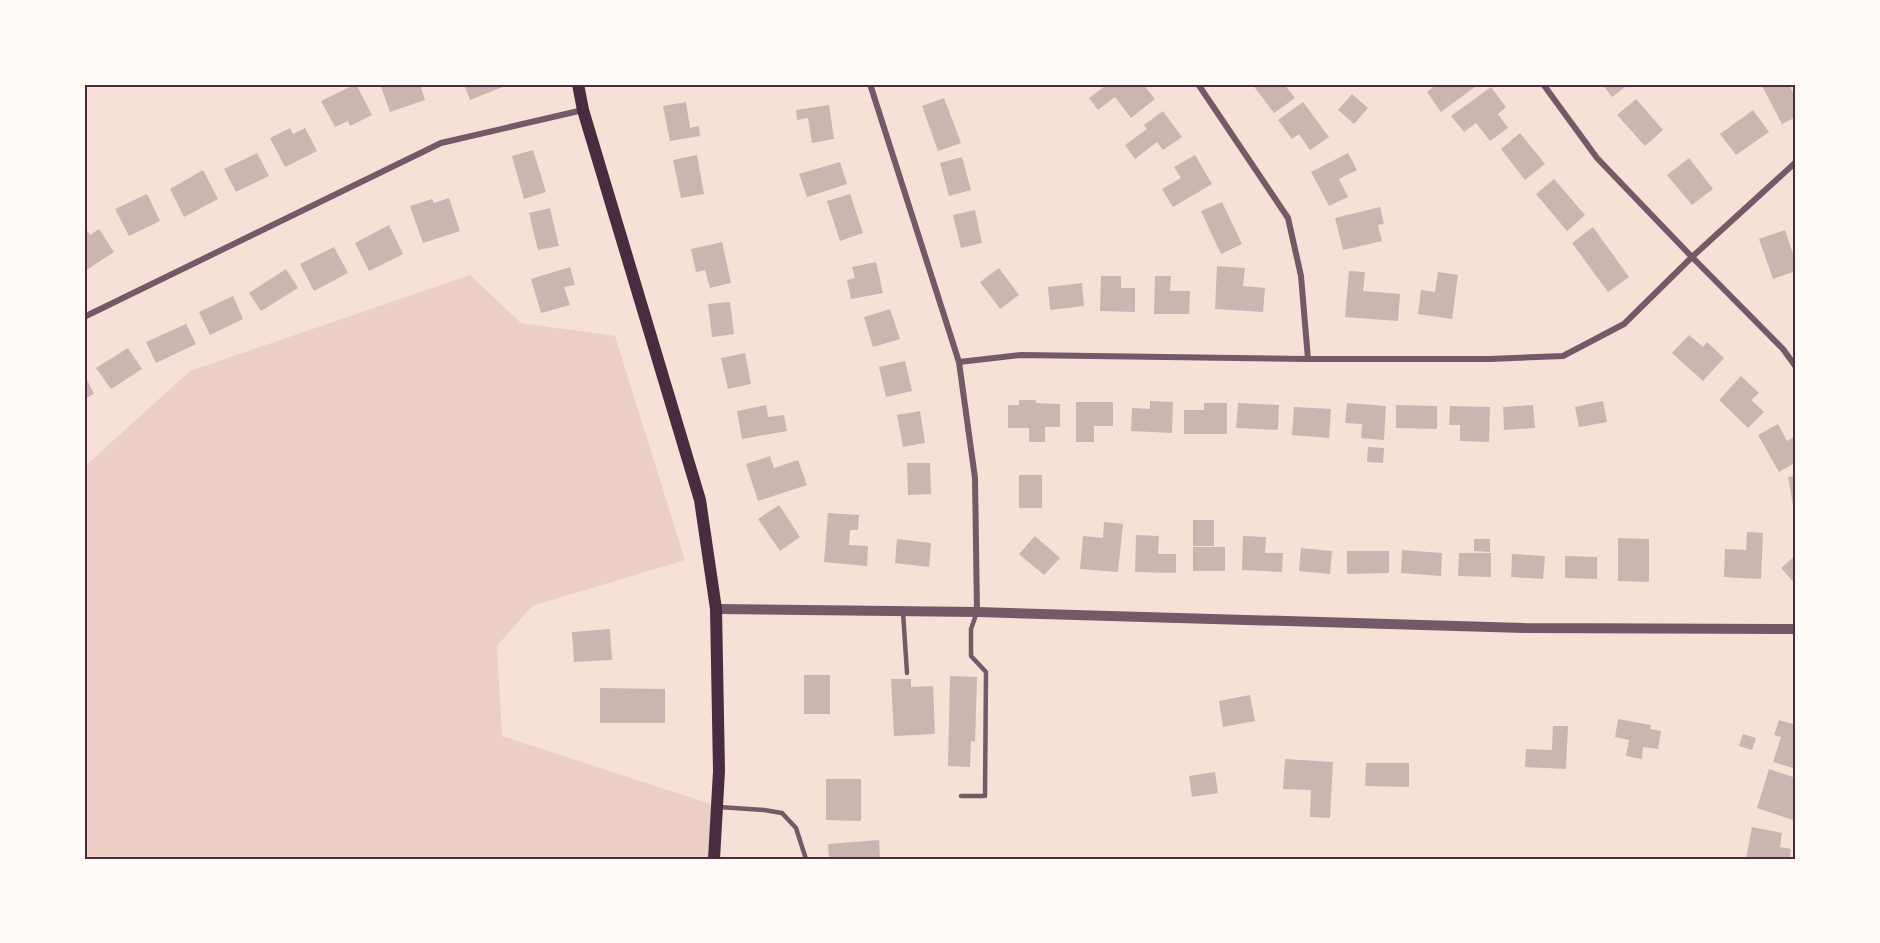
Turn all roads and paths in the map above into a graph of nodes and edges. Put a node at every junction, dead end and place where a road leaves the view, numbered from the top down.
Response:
1 (578, 84) edge
2 (870, 84) edge
3 (1198, 84) edge
4 (1543, 84) edge
5 (583, 110) junction
6 (1796, 162) edge
7 (1692, 257) junction
8 (84, 317) edge
9 (1308, 359) junction
10 (959, 362) junction
11 (1796, 367) edge
12 (716, 609) junction
13 (903, 612) junction
14 (977, 612) junction
15 (1796, 629) edge
16 (907, 673) dead end
17 (961, 796) dead end
18 (717, 806) junction
19 (714, 859) edge
20 (806, 859) edge

1 - 5 main road
2 - 10 street
3 - 9 street
4 - 7 street
5 - 8 street
5 - 12 main road
6 - 7 street
7 - 9 street
7 - 11 street
9 - 10 street
10 - 14 street
12 - 13 street
12 - 18 main road
13 - 14 street
13 - 16 lane
14 - 15 street
14 - 17 lane
18 - 19 main road
18 - 20 lane

